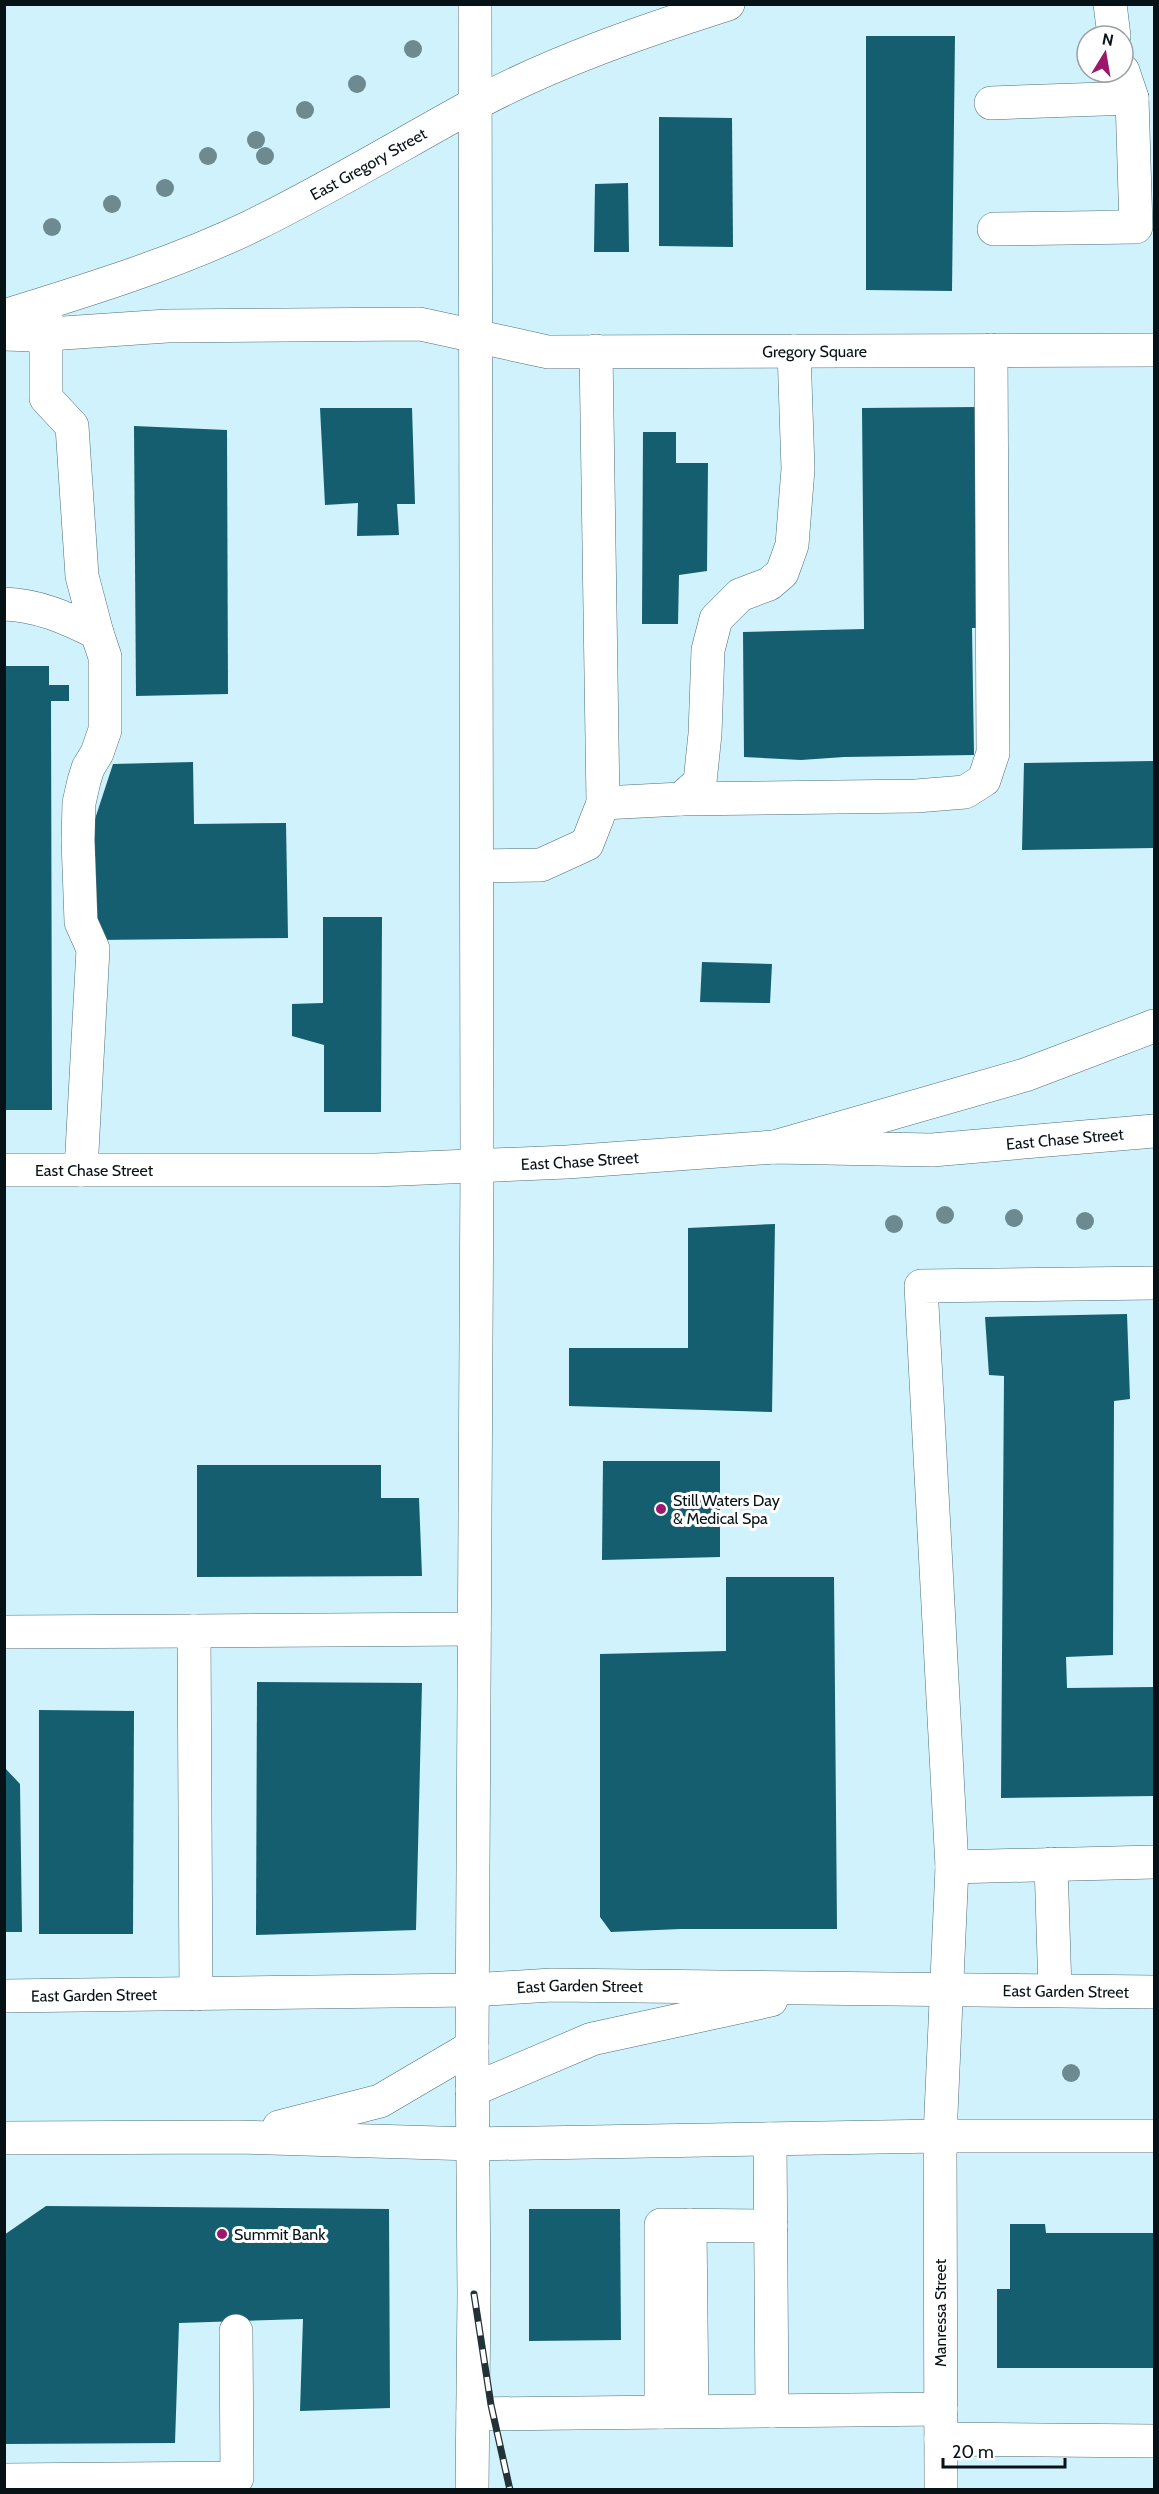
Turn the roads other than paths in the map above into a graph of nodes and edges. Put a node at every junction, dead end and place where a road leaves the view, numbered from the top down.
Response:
1 (475, 4) edge
2 (728, 4) edge
3 (1110, 4) edge
4 (1112, 24) edge
5 (1128, 84) edge
6 (991, 103) dead end
7 (476, 104) junction
8 (994, 229) dead end
9 (4, 316) edge
10 (46, 318) junction
11 (4, 334) edge
12 (478, 337) junction
13 (991, 350) junction
14 (1155, 350) edge
15 (596, 351) junction
16 (794, 351) junction
17 (4, 604) edge
18 (97, 633) junction
19 (681, 799) junction
20 (603, 803) junction
21 (477, 866) junction
22 (1155, 1026) edge
23 (1155, 1131) edge
24 (774, 1147) junction
25 (477, 1165) junction
26 (4, 1170) edge
27 (81, 1170) junction
28 (1155, 1283) edge
29 (474, 1629) junction
30 (194, 1631) junction
31 (4, 1632) edge
32 (1155, 1862) edge
33 (1051, 1864) junction
34 (952, 1867) junction
35 (828, 1987) junction
36 (946, 1989) junction
37 (1055, 1989) junction
38 (472, 1990) junction
39 (1155, 1992) edge
40 (196, 1994) junction
41 (4, 1996) edge
42 (472, 2047) junction
43 (472, 2090) junction
44 (940, 2136) junction
45 (1155, 2136) edge
46 (239, 2137) junction
47 (4, 2138) edge
48 (770, 2139) junction
49 (472, 2144) junction
50 (771, 2226) junction
51 (236, 2331) dead end
52 (772, 2410) junction
53 (676, 2412) junction
54 (473, 2414) junction
55 (941, 2424) junction
56 (1155, 2441) edge
57 (4, 2480) edge
58 (472, 2490) edge
59 (941, 2490) edge

1 - 7 main road
2 - 7 main road, East Gregory Street
3 - 4 main road
5 - 6 main road
5 - 8 main road
7 - 10 main road, East Gregory Street
7 - 12 main road
9 - 10 main road, East Gregory Street
10 - 11 main road, East Gregory Street
10 - 12 main road, East Gregory Street
10 - 18 main road
12 - 15 main road, Gregory Square
12 - 21 main road
13 - 14 main road, Gregory Square
13 - 16 main road, Gregory Square
13 - 19 main road
15 - 16 main road, Gregory Square
15 - 20 main road
16 - 19 main road
17 - 18 main road
18 - 27 main road
19 - 20 main road
20 - 21 main road
21 - 25 main road
22 - 24 main road
23 - 24 main road, East Chase Street
24 - 25 main road, East Chase Street
25 - 27 main road, East Chase Street
25 - 29 main road
26 - 27 main road, East Chase Street
28 - 34 main road, Manressa Street
29 - 30 main road
29 - 38 main road
30 - 31 main road
30 - 40 main road
32 - 33 main road
33 - 34 main road
33 - 37 main road
34 - 36 main road, Manressa Street
35 - 36 main road, East Garden Street
35 - 38 main road, East Garden Street
35 - 43 main road
36 - 37 main road, East Garden Street
36 - 44 main road, Manressa Street
37 - 39 main road, East Garden Street
38 - 40 main road, East Garden Street
38 - 42 main road
40 - 41 main road, East Garden Street
42 - 43 main road
42 - 46 main road
43 - 49 main road
44 - 45 main road
44 - 48 main road
44 - 55 main road, Manressa Street
46 - 47 main road
46 - 49 main road
48 - 49 main road
48 - 50 main road
49 - 54 main road
50 - 52 main road
50 - 53 main road
51 - 57 main road
52 - 53 main road
52 - 55 main road
53 - 54 main road
54 - 58 main road
55 - 56 main road
55 - 59 main road, Manressa Street

